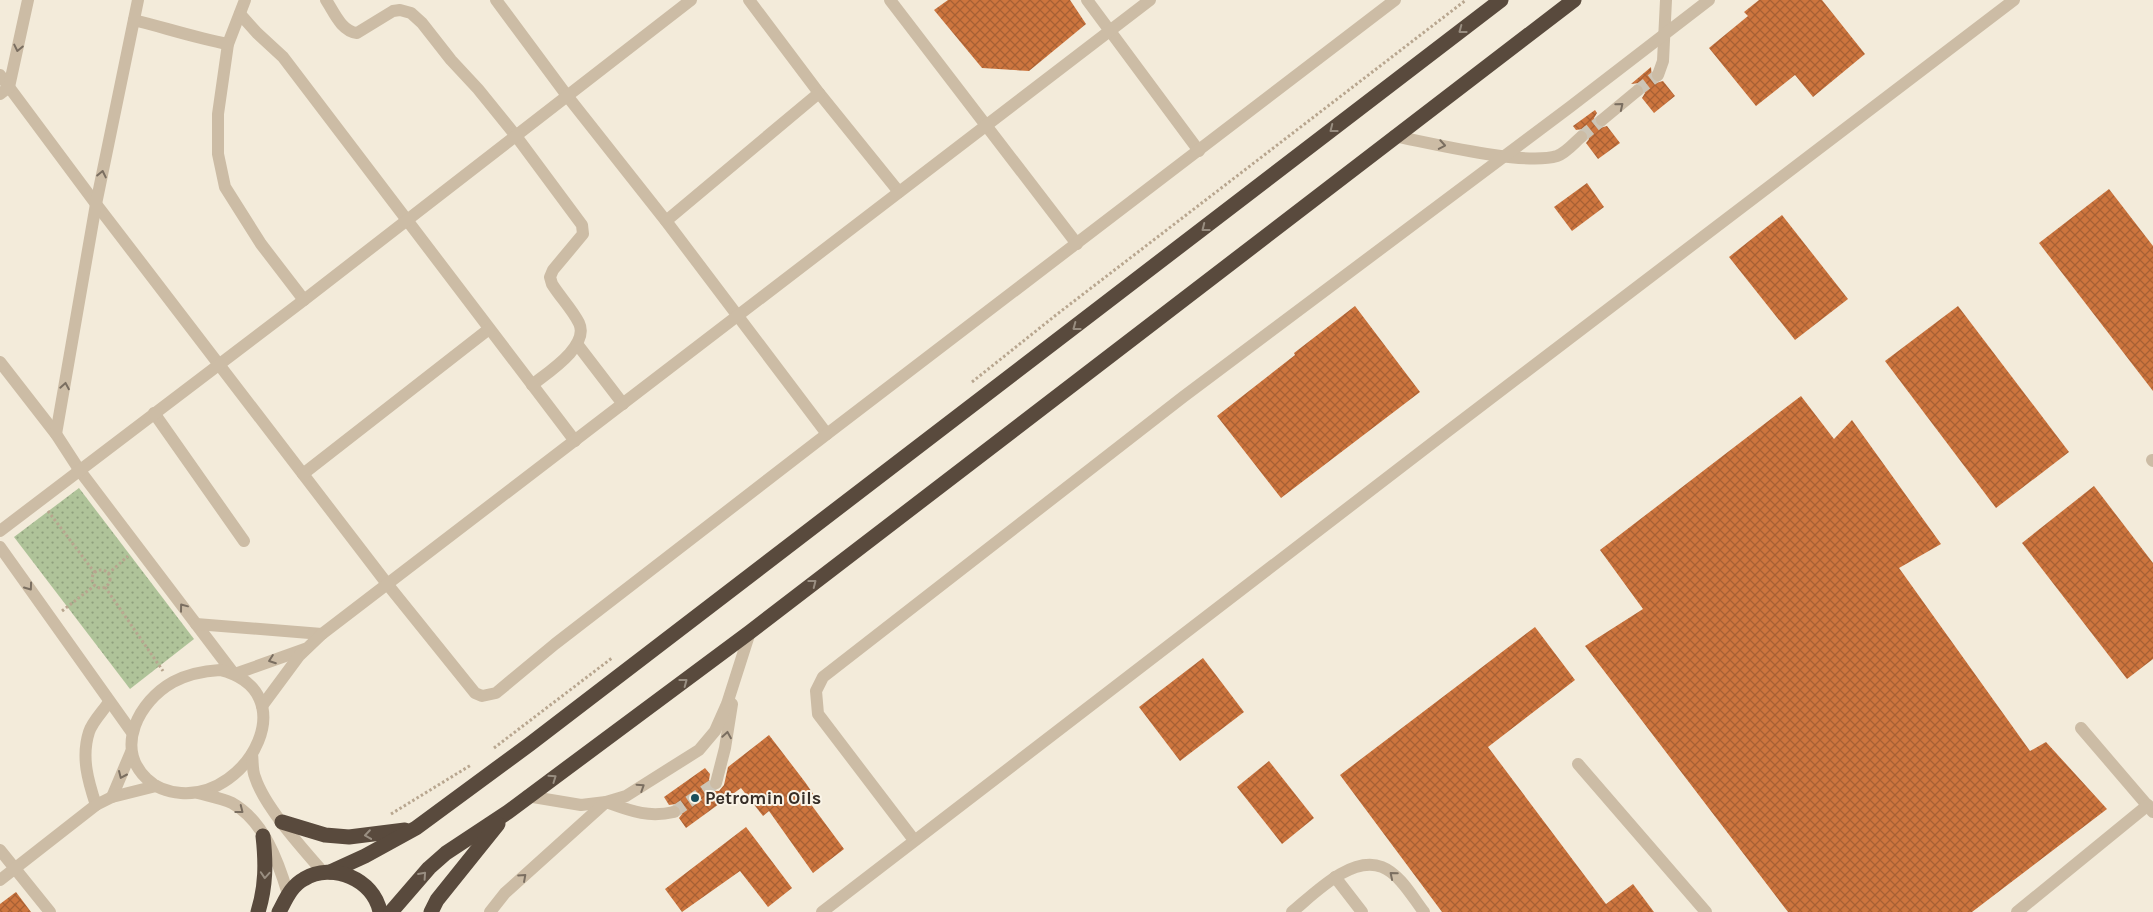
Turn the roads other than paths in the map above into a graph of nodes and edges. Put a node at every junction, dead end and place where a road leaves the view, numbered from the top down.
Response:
1 (28, 0) edge
2 (138, 0) edge
3 (245, 0) edge
4 (326, 0) edge
5 (496, 0) edge
6 (691, 0) edge
7 (750, 0) edge
8 (1087, 0) edge
9 (1150, 0) edge
10 (1395, 0) edge
11 (1501, 0) edge
12 (1574, 0) edge
13 (1666, 0) edge
14 (1709, 0) edge
15 (2014, 0) edge
16 (896, 2) edge
17 (240, 14) junction
18 (134, 20) junction
19 (1109, 30) junction
20 (1664, 35) junction
21 (228, 44) junction
22 (0, 75) edge
23 (1658, 75) tunnel mouth
24 (5, 91) edge
25 (1637, 92) tunnel mouth
26 (819, 94) junction
27 (568, 97) junction
28 (1602, 120) tunnel mouth
29 (986, 124) junction
30 (516, 136) junction
31 (1394, 136) junction
32 (1581, 137) tunnel mouth
33 (1199, 151) junction
34 (1504, 156) junction
35 (899, 192) junction
36 (96, 204) junction
37 (407, 220) junction
38 (666, 220) junction
39 (1077, 244) junction
40 (304, 300) junction
41 (738, 316) junction
42 (489, 328) junction
43 (577, 344) junction
44 (0, 362) edge
45 (219, 364) junction
46 (532, 385) junction
47 (623, 404) junction
48 (154, 413) junction
49 (56, 434) junction
50 (827, 434) junction
51 (574, 441) junction
52 (80, 471) junction
53 (304, 474) junction
54 (0, 531) edge
55 (244, 541) dead end
56 (0, 547) edge
57 (388, 584) junction
58 (196, 624) junction
59 (750, 632) junction
60 (322, 634) junction
61 (310, 647) junction
62 (234, 674) junction
63 (736, 681) junction
64 (109, 702) junction
65 (262, 706) junction
66 (2081, 728) dead end
67 (131, 731) junction
68 (131, 752) junction
69 (252, 754) junction
70 (1578, 764) dead end
71 (716, 782) tunnel mouth
72 (156, 786) junction
73 (196, 792) junction
74 (112, 796) junction
75 (527, 796) junction
76 (606, 802) junction
77 (96, 805) junction
78 (2150, 809) edge
79 (508, 812) junction
80 (674, 812) tunnel mouth
81 (282, 822) junction
82 (416, 828) junction
83 (263, 836) junction
84 (914, 840) junction
85 (0, 850) edge
86 (15, 868) junction
87 (326, 872) junction
88 (1335, 878) junction
89 (0, 880) edge
90 (283, 906) edge
91 (50, 912) edge
92 (258, 912) edge
93 (380, 912) edge
94 (391, 912) edge
95 (431, 912) edge
96 (490, 912) edge
97 (822, 912) edge
98 (1292, 912) edge
99 (1362, 912) edge
100 (1424, 912) edge
101 (1706, 912) edge
102 (2017, 912) edge

1 -> 24 street
2 - 18 street
3 - 17 street
4 - 30 street
5 - 27 street
6 - 27 street
7 - 26 street
8 - 19 street
9 - 19 street
10 - 33 street
11 -> 82 highway
12 - 31 highway
13 - 20 street
14 - 20 street
15 - 84 street
16 - 29 street
17 - 21 street
17 - 37 street
18 - 21 street
36 -> 18 street
19 - 29 street
19 - 33 street
20 - 23 street
20 - 34 street
21 - 40 street
22 - 24 street
24 - 36 street
28 -> 25 street
26 - 35 street
26 - 38 street
27 - 30 street
27 - 38 street
29 - 35 street
29 - 39 street
30 - 37 street
30 - 43 street
31 -> 34 street
59 -> 31 highway
32 - 34 street
33 - 39 street
34 - 84 street
35 - 41 street
36 - 45 street
49 -> 36 street
37 - 40 street
37 - 42 street
38 - 41 street
39 - 50 street
40 - 45 street
41 - 47 street
41 - 50 street
42 - 46 street
42 - 53 street
43 - 46 street
43 - 47 street
44 - 49 street
45 - 48 street
45 - 53 street
46 - 51 street
47 - 51 street
48 - 52 street
48 - 55 street
49 - 52 street
50 - 57 street
51 - 57 street
52 - 54 street
58 -> 52 street
53 - 57 street
56 -> 64 street
57 - 60 street
58 - 60 street
58 - 62 street
59 - 63 street
75 -> 59 highway
60 - 61 street
61 -> 62 street
61 - 65 street
62 - 65 street
62 - 67 street
71 -> 63 street
76 -> 63 street
64 - 67 street
64 - 77 street
65 - 69 street
66 - 78 street
67 - 68 street
68 - 72 street
68 -> 74 street
69 - 73 street
69 - 81 street
70 - 101 street
72 - 73 street
72 - 74 street
73 -> 83 street
74 - 77 street
75 - 76 street
75 - 79 highway
76 - 80 street
96 -> 76 street
77 - 86 street
78 - 102 street
94 -> 79 highway
79 - 95 highway
82 -> 81 highway
81 - 87 street
82 - 87 highway
83 - 90 street
83 -> 92 highway
84 - 97 street
85 - 86 street
86 - 89 street
86 - 91 street
87 - 90 highway
87 - 93 highway
88 - 98 street
88 - 99 street
100 -> 88 street

